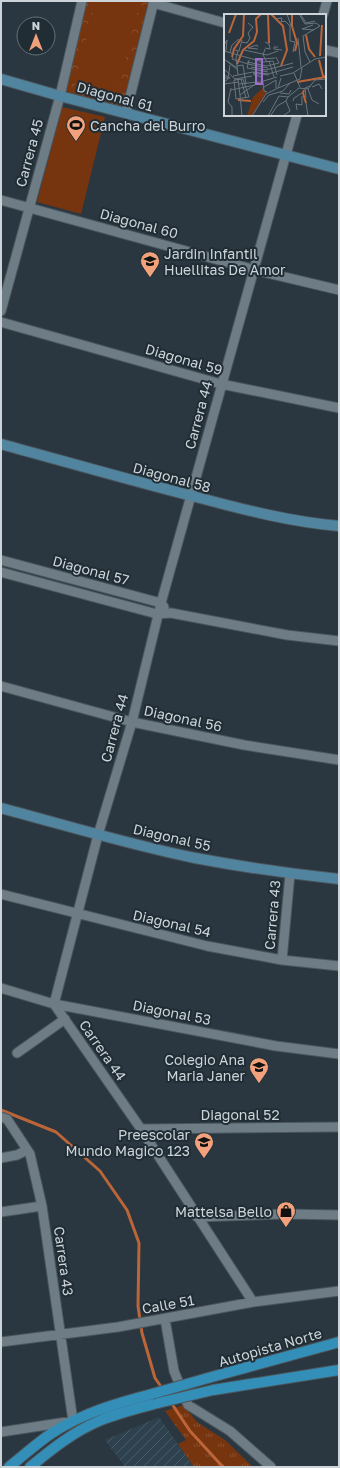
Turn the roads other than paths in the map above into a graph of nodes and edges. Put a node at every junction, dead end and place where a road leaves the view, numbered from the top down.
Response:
1 (82, 1) edge
2 (327, 1) edge
3 (154, 2) edge
4 (323, 14) edge
5 (224, 23) edge
6 (326, 50) edge
7 (339, 53) edge
8 (1, 79) edge
9 (60, 96) junction
10 (126, 113) junction
11 (298, 116) edge
12 (287, 155) junction
13 (339, 169) edge
14 (1, 200) edge
15 (29, 208) junction
16 (255, 270) junction
17 (339, 290) edge
18 (1, 311) edge
19 (1, 322) edge
20 (221, 384) junction
21 (339, 408) edge
22 (1, 444) edge
23 (190, 496) junction
24 (339, 526) edge
25 (1, 560) edge
26 (1, 572) edge
27 (160, 603) junction
28 (171, 613) junction
29 (158, 614) junction
30 (339, 640) edge
31 (1, 686) edge
32 (132, 722) junction
33 (339, 760) edge
34 (1, 808) edge
35 (98, 835) junction
36 (290, 874) junction
37 (339, 879) edge
38 (1, 894) edge
39 (77, 915) junction
40 (282, 960) junction
41 (339, 966) edge
42 (1, 988) edge
43 (54, 1004) junction
44 (65, 1019) junction
45 (17, 1053) dead end
46 (339, 1054) edge
47 (1, 1117) edge
48 (339, 1127) edge
49 (141, 1128) junction
50 (27, 1150) junction
51 (1, 1158) edge
52 (42, 1206) junction
53 (1, 1212) edge
54 (339, 1215) edge
55 (197, 1217) junction
56 (339, 1292) edge
57 (253, 1302) junction
58 (165, 1319) junction
59 (61, 1334) junction
60 (1, 1342) edge
61 (339, 1342) edge
62 (339, 1370) edge
63 (73, 1421) junction
64 (1, 1432) edge
65 (9, 1467) edge
66 (30, 1467) edge
67 (271, 1467) edge

1 - 9 street, Carrera 45
2 - 4 street
3 - 5 street
3 - 10 street
6 - 7 street
8 - 9 street, Diagonal 61
9 - 10 street, Diagonal 61
9 - 15 street, Carrera 45
10 - 12 street, Diagonal 61
11 - 12 street, Carrera 44
12 - 13 street, Diagonal 61
12 - 16 street, Carrera 44
14 - 15 street, Diagonal 60
15 - 16 street, Diagonal 60
15 - 18 street, Carrera 45
16 - 17 street, Diagonal 60
16 - 20 street, Carrera 44
19 - 20 street, Diagonal 59
20 - 21 street, Diagonal 59
20 - 23 street, Carrera 44
22 - 23 street, Diagonal 58
23 - 24 street, Diagonal 58
23 - 27 street, Carrera 44
25 - 27 street, Diagonal 57
26 - 29 street, Diagonal 57
27 - 28 street, Diagonal 57
27 - 29 street, Carrera 44
28 - 29 street, Diagonal 57
28 - 30 street, Diagonal 57
29 - 32 street, Carrera 44
31 - 32 street, Diagonal 56
32 - 33 street, Diagonal 56
32 - 35 street, Carrera 44
34 - 35 street, Diagonal 55
35 - 36 street, Diagonal 55
35 - 39 street, Carrera 44
36 - 37 street, Diagonal 55
36 - 40 street, Carrera 43
38 - 39 street, Diagonal 54
39 - 40 street, Diagonal 54
39 - 43 street, Carrera 44
40 - 41 street, Diagonal 54
42 - 43 street, Diagonal 53
43 - 44 street, Carrera 44
43 - 46 street, Diagonal 53
44 - 45 street
44 - 49 street, Carrera 44
47 - 50 street, Carrera 43
48 - 49 street, Diagonal 52
49 - 55 street, Carrera 44
50 - 51 street
50 - 52 street, Carrera 43
52 - 53 street
52 - 59 street, Carrera 43
54 - 55 street
55 - 57 street, Carrera 44
56 - 57 street, Calle 51
57 - 58 street, Calle 51
58 - 59 street, Calle 51
58 - 67 street
59 - 60 street, Calle 51
59 - 63 street, Carrera 43
61 - 63 main road, Autopista Norte, bridge
62 - 66 main road, Autopista Norte, bridge
63 - 64 street
63 - 65 main road, Autopista Norte

